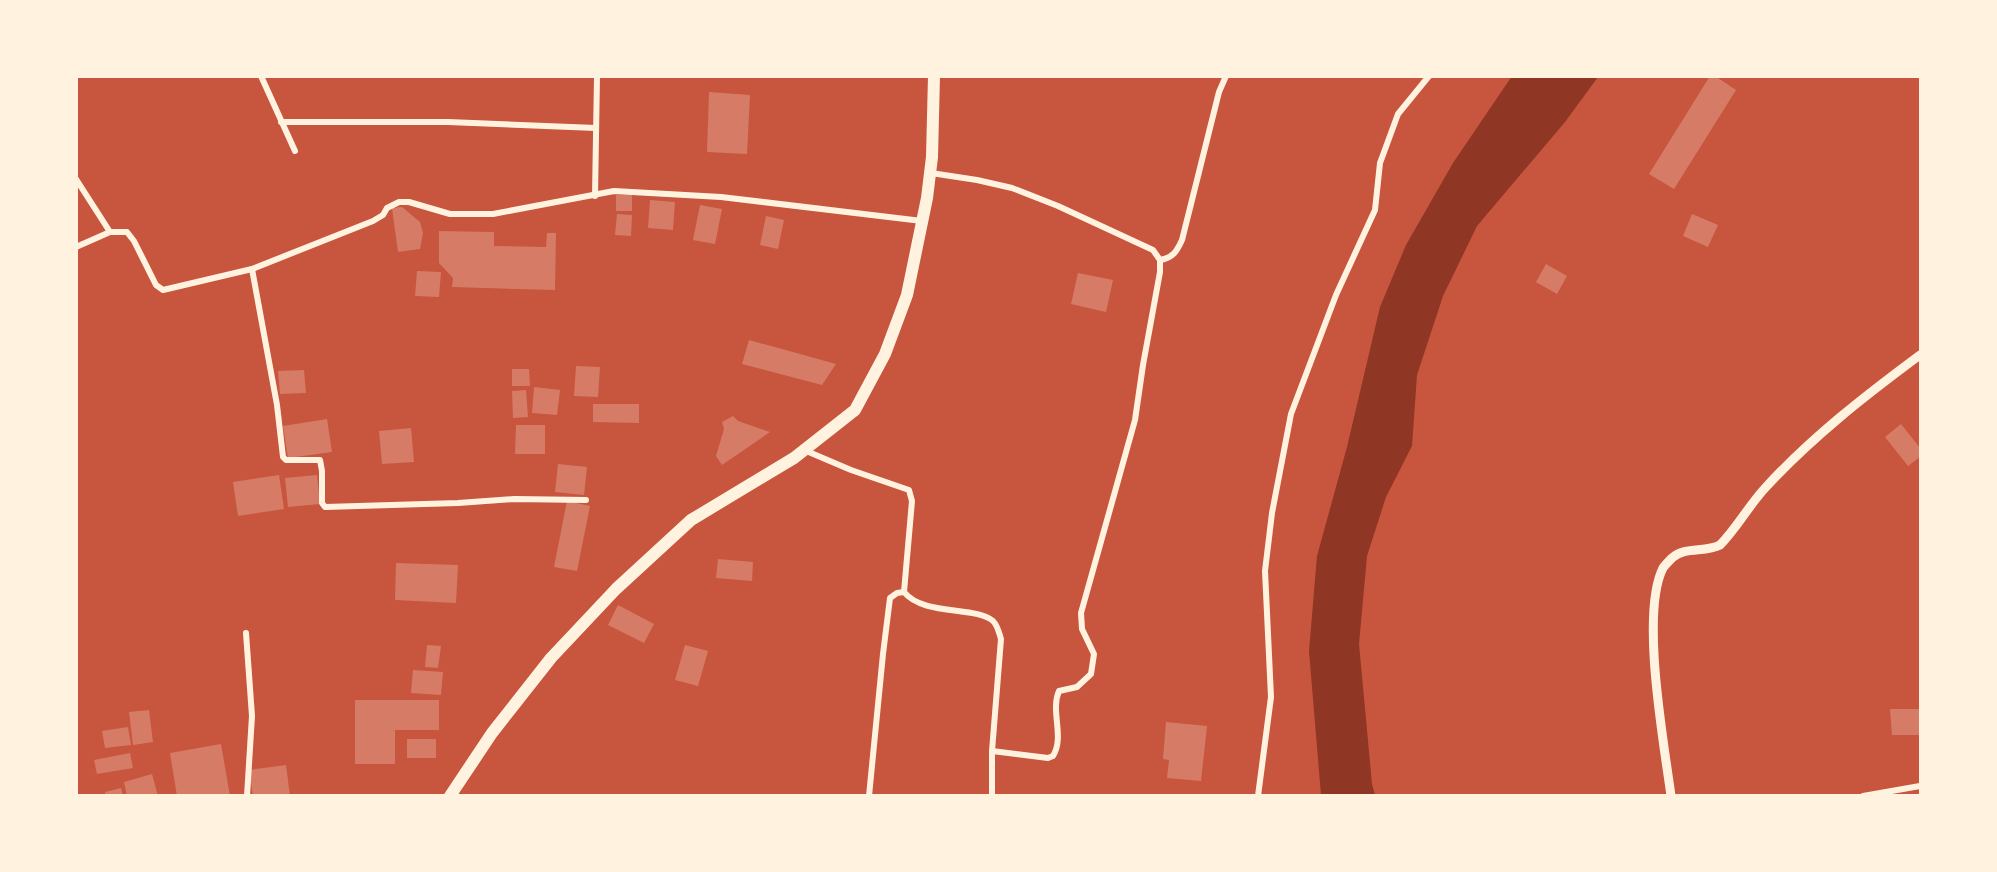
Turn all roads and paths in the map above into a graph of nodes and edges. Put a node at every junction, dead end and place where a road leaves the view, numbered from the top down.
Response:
1 (261, 76) edge
2 (597, 76) edge
3 (934, 76) edge
4 (1226, 76) edge
5 (1429, 76) edge
6 (281, 122) junction
7 (596, 128) junction
8 (295, 151) dead end
9 (931, 173) junction
10 (76, 178) edge
11 (595, 196) junction
12 (923, 221) junction
13 (110, 232) junction
14 (76, 247) edge
15 (1160, 260) junction
16 (252, 269) junction
17 (1920, 355) edge
18 (804, 450) junction
19 (586, 500) dead end
20 (904, 592) junction
21 (246, 633) dead end
22 (992, 752) junction
23 (1920, 786) edge
24 (247, 795) edge
25 (450, 795) edge
26 (869, 795) edge
27 (992, 795) edge
28 (1258, 795) edge
29 (1671, 795) edge
30 (1863, 795) edge

1 - 6 street
2 - 7 street
3 - 9 main road
4 - 15 street
5 - 28 street
6 - 7 street
6 - 8 street
7 - 11 street
9 - 12 main road
9 - 15 street
10 - 13 street
11 - 12 street
11 - 16 street
12 - 18 main road
13 - 14 street
13 - 16 street
15 - 22 street
16 - 19 street
17 - 29 street
18 - 20 street
18 - 25 main road
20 - 22 street
20 - 26 street
21 - 24 street
22 - 27 street
23 - 30 street

